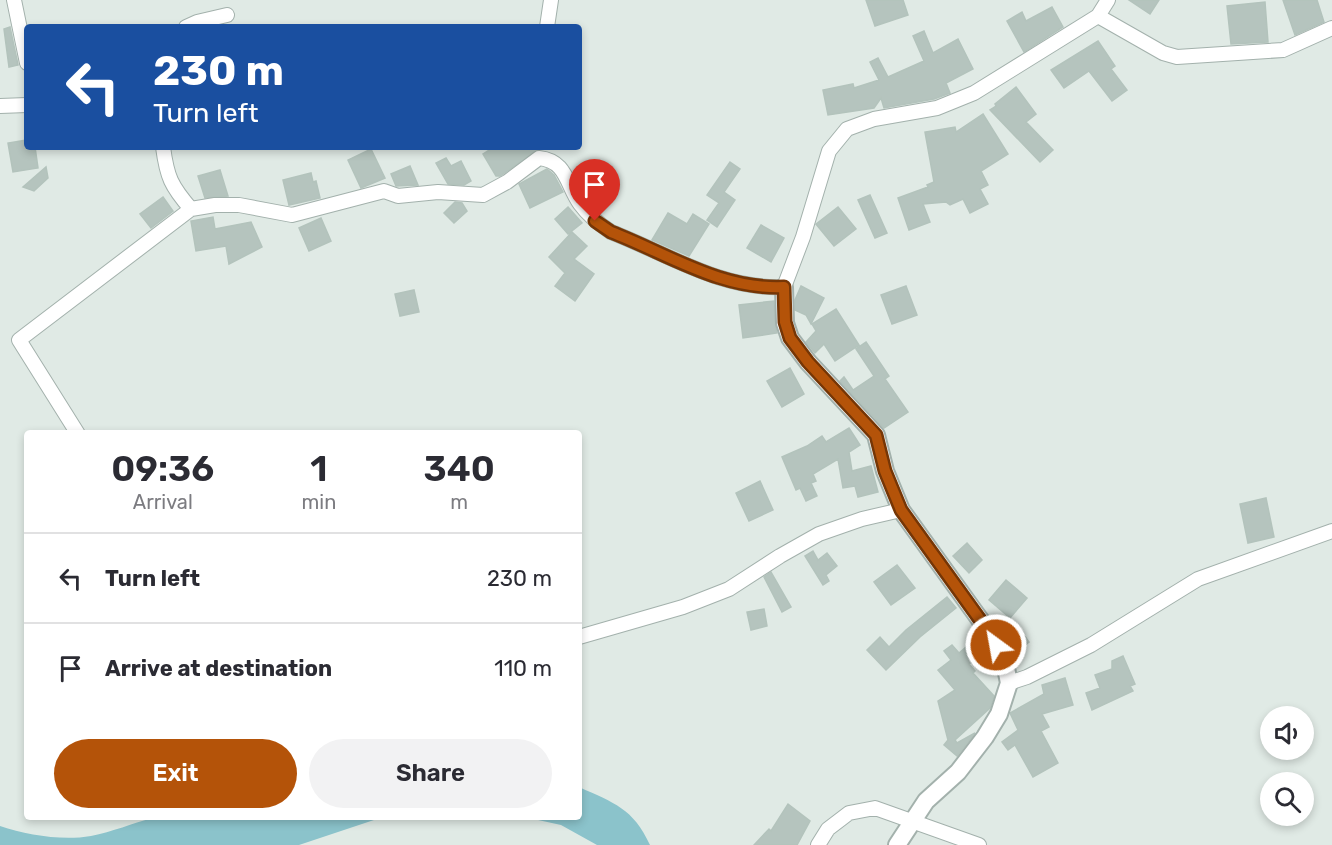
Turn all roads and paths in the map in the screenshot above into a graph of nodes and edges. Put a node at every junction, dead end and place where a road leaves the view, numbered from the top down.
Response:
1 (14, 0) edge
2 (551, 0) edge
3 (1108, 0) edge
4 (227, 15) dead end
5 (1098, 16) junction
6 (193, 24) edge
7 (547, 24) edge
8 (1332, 28) edge
9 (24, 48) edge
10 (24, 105) edge
11 (0, 106) edge
12 (163, 150) edge
13 (550, 153) edge
14 (191, 209) junction
15 (784, 287) junction
16 (75, 430) edge
17 (901, 510) junction
18 (1332, 531) edge
19 (582, 636) edge
20 (1009, 683) junction
21 (911, 822) junction
22 (818, 845) edge
23 (897, 845) edge
24 (979, 845) edge

1 - 9 street
2 - 7 street
3 - 5 street
4 - 6 street
5 - 8 street
5 - 15 street
10 - 11 street
12 - 14 street
13 - 14 street
13 - 15 street
14 - 16 street
15 - 17 street
17 - 19 street
17 - 20 street
18 - 20 street
20 - 21 street
21 - 22 street
21 - 23 street
21 - 24 street

